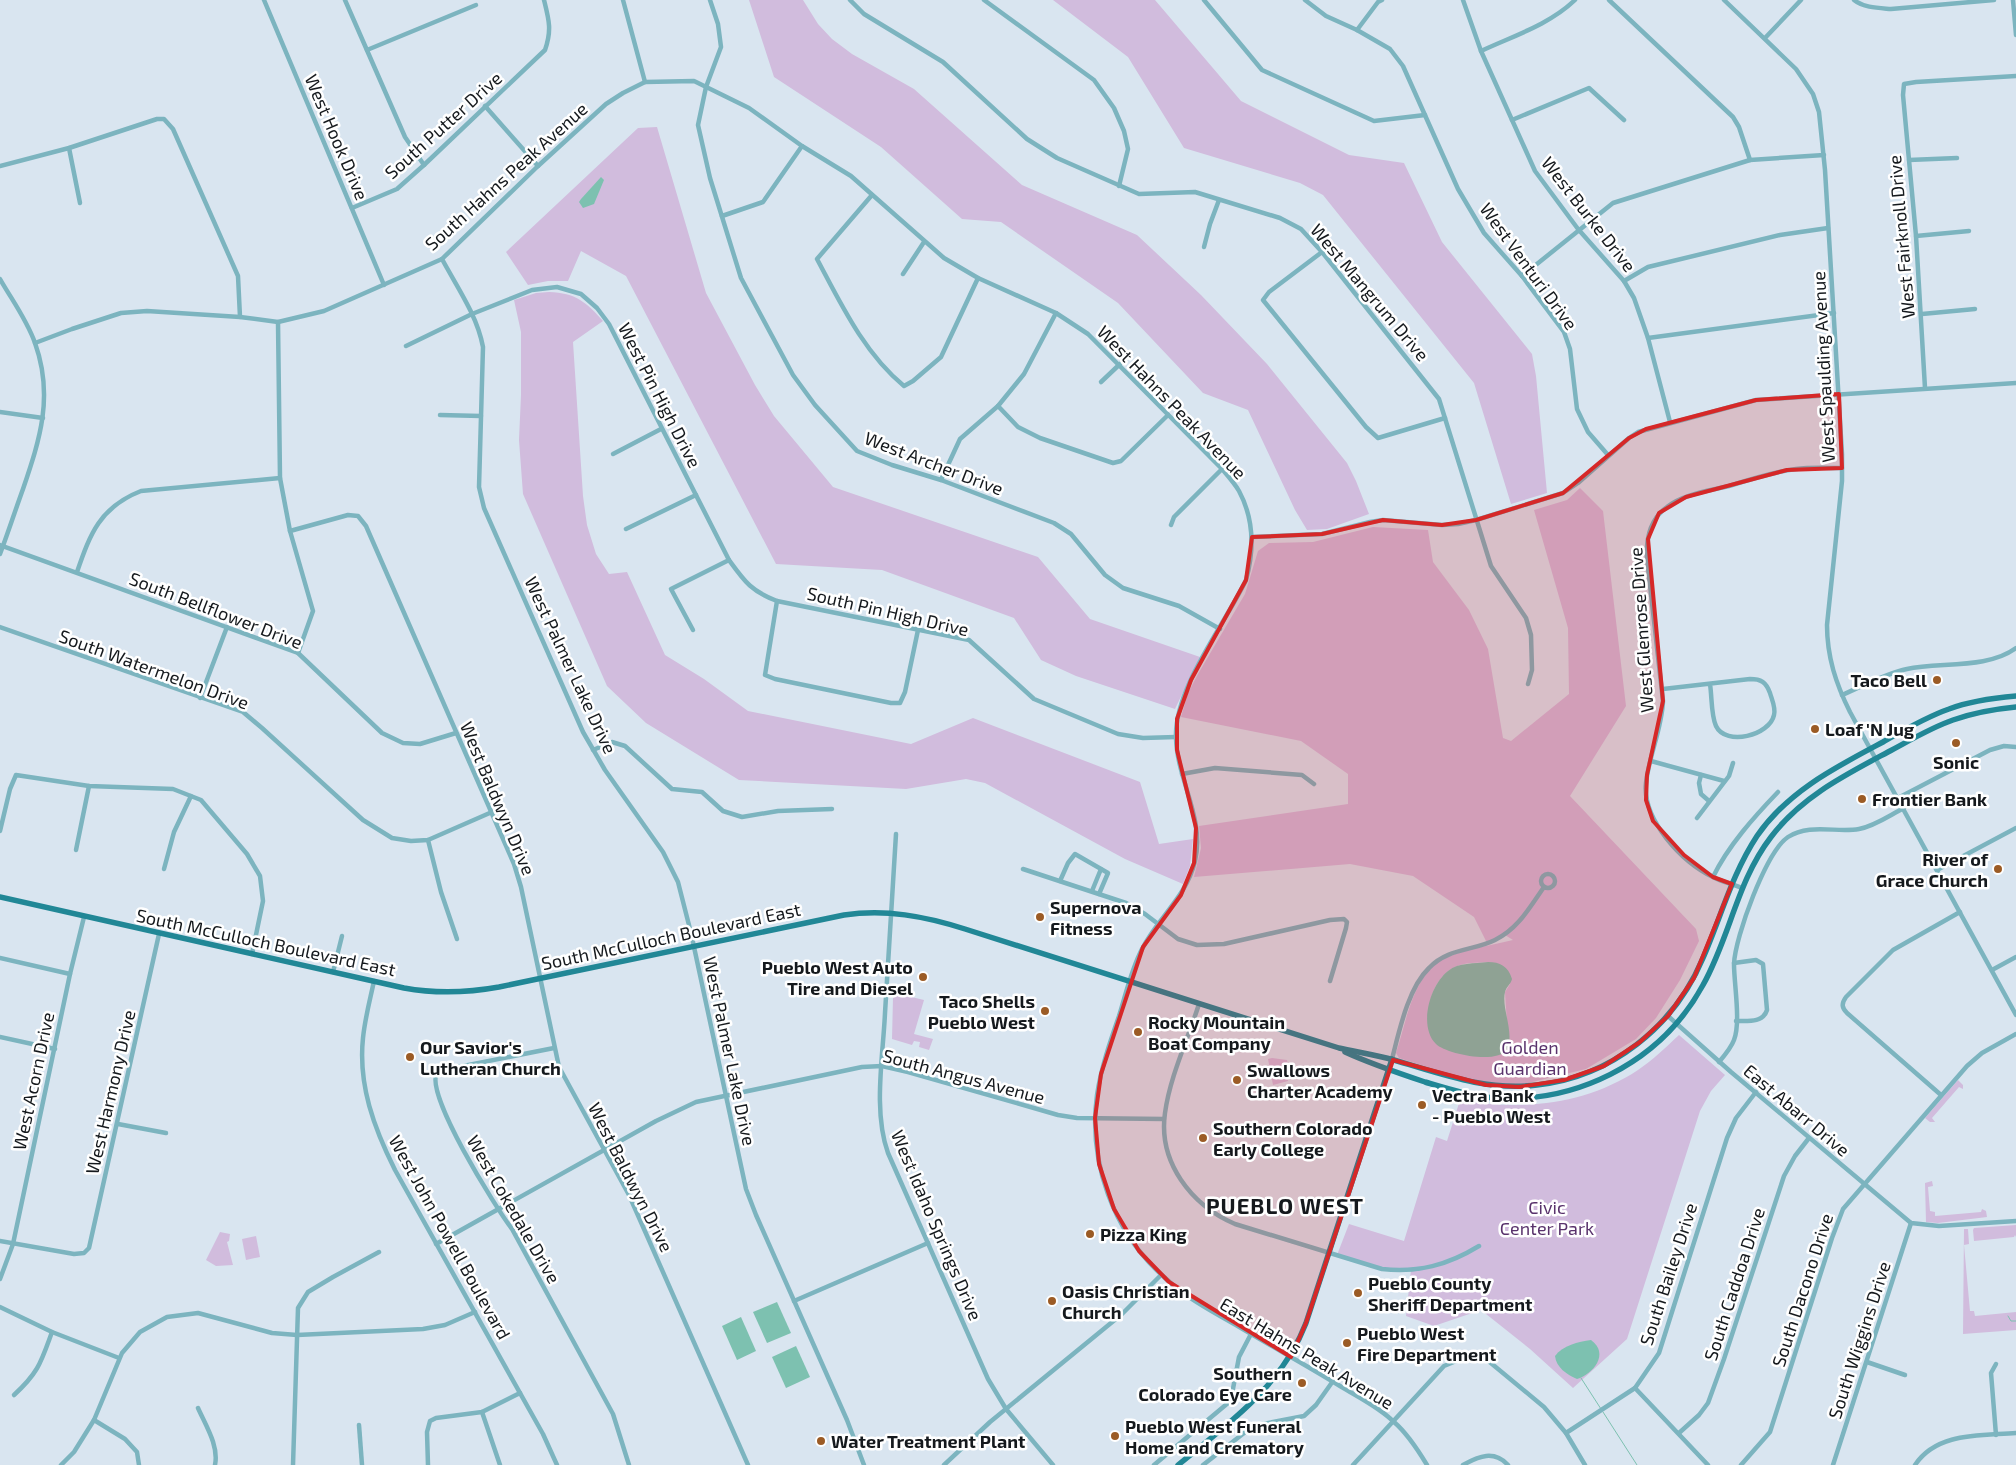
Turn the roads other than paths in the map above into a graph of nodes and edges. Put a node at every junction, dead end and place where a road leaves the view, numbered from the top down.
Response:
1 (264, 0) edge
2 (345, 0) edge
3 (544, 0) edge
4 (623, 0) edge
5 (710, 0) edge
6 (850, 0) edge
7 (984, 0) edge
8 (1204, 0) edge
9 (1306, 0) edge
10 (1382, 0) edge
11 (1463, 0) edge
12 (1574, 0) edge
13 (1609, 0) edge
14 (1724, 0) edge
15 (1801, 0) edge
16 (1854, 0) edge
17 (1994, 0) edge
18 (2013, 0) edge
19 (1936, 2) edge
20 (476, 5) dead end
21 (1357, 30) junction
22 (2016, 35) edge
23 (1765, 38) junction
24 (367, 50) junction
25 (1481, 51) junction
26 (2016, 76) edge
27 (646, 82) junction
28 (706, 87) junction
29 (485, 106) junction
30 (1425, 115) junction
31 (1512, 120) junction
32 (1624, 120) dead end
33 (802, 146) junction
34 (69, 148) junction
35 (1824, 155) junction
36 (1956, 158) dead end
37 (1750, 160) junction
38 (1909, 160) junction
39 (424, 165) junction
40 (0, 166) edge
41 (538, 166) junction
42 (1119, 186) junction
43 (872, 195) junction
44 (1219, 200) junction
45 (80, 203) dead end
46 (352, 208) junction
47 (722, 216) junction
48 (1828, 228) junction
49 (1578, 229) junction
50 (1969, 231) dead end
51 (1916, 236) junction
52 (924, 242) junction
53 (1204, 247) dead end
54 (1322, 252) junction
55 (442, 259) junction
56 (902, 274) dead end
57 (1522, 276) junction
58 (978, 278) junction
59 (0, 279) edge
60 (1624, 281) junction
61 (384, 285) junction
62 (1975, 309) dead end
63 (1056, 313) junction
64 (472, 314) junction
65 (1834, 314) junction
66 (1922, 314) junction
67 (240, 317) junction
68 (278, 322) junction
69 (1648, 338) junction
70 (35, 343) junction
71 (406, 346) dead end
72 (1120, 364) junction
73 (1101, 382) dead end
74 (2016, 383) edge
75 (1926, 388) junction
76 (1839, 394) junction
77 (998, 406) junction
78 (0, 412) edge
79 (440, 415) dead end
80 (1168, 415) junction
81 (481, 416) junction
82 (43, 418) junction
83 (1445, 418) junction
84 (1670, 422) junction
85 (662, 429) junction
86 (613, 454) dead end
87 (1608, 455) junction
88 (1842, 468) junction
89 (1222, 469) junction
90 (280, 478) junction
91 (941, 480) junction
92 (696, 495) junction
93 (1476, 520) junction
94 (1171, 525) dead end
95 (626, 528) dead end
96 (290, 531) junction
97 (1252, 537) junction
98 (2, 545) edge
99 (0, 554) edge
100 (729, 560) junction
101 (77, 572) junction
102 (777, 601) junction
103 (0, 627) edge
104 (226, 627) junction
105 (1220, 629) junction
106 (693, 630) dead end
107 (918, 630) junction
108 (2016, 648) edge
109 (298, 653) junction
110 (1528, 684) dead end
111 (1710, 684) junction
112 (1663, 690) junction
113 (1842, 695) junction
114 (2016, 696) edge
115 (200, 698) junction
116 (2016, 707) edge
117 (456, 733) junction
118 (1176, 737) junction
119 (2016, 747) edge
120 (1871, 749) junction
121 (593, 750) junction
122 (1876, 758) junction
123 (1651, 761) junction
124 (1733, 763) dead end
125 (1182, 774) junction
126 (1701, 775) junction
127 (1724, 781) junction
128 (1314, 784) dead end
129 (89, 786) junction
130 (1778, 792) dead end
131 (191, 796) junction
132 (1898, 798) junction
133 (1709, 801) junction
134 (1904, 808) junction
135 (832, 809) dead end
136 (492, 812) junction
137 (1697, 818) dead end
138 (2016, 828) edge
139 (0, 831) edge
140 (896, 834) dead end
141 (428, 840) junction
142 (76, 850) dead end
143 (164, 869) dead end
144 (1023, 869) dead end
145 (1101, 869) junction
146 (1937, 870) junction
147 (1713, 877) junction
148 (1060, 881) junction
149 (1732, 884) junction
150 (1544, 887) dead end
151 (1742, 888) junction
152 (1092, 891) junction
153 (1099, 894) junction
154 (0, 897) edge
155 (1960, 912) junction
156 (891, 913) junction
157 (84, 917) junction
158 (1158, 924) junction
159 (159, 934) junction
160 (342, 936) dead end
161 (458, 939) dead end
162 (694, 946) junction
163 (252, 954) junction
164 (2016, 957) edge
165 (0, 958) edge
166 (1734, 963) junction
167 (1992, 970) junction
168 (333, 972) junction
169 (70, 974) junction
170 (541, 978) junction
171 (374, 981) junction
172 (1130, 981) junction
173 (1330, 981) dead end
174 (1199, 1004) junction
175 (2016, 1015) edge
176 (1668, 1016) junction
177 (1736, 1021) junction
178 (1677, 1023) junction
179 (2016, 1034) edge
180 (0, 1037) edge
181 (554, 1048) junction
182 (1339, 1048) junction
183 (55, 1049) junction
184 (1392, 1059) junction
185 (1719, 1062) junction
186 (882, 1066) junction
187 (1389, 1070) junction
188 (1756, 1092) junction
189 (725, 1095) junction
190 (1941, 1095) junction
191 (1095, 1118) junction
192 (1164, 1119) junction
193 (118, 1124) junction
194 (166, 1132) dead end
195 (1809, 1138) junction
196 (606, 1150) junction
197 (1864, 1184) junction
198 (498, 1210) junction
199 (2016, 1221) edge
200 (1911, 1223) junction
201 (0, 1241) edge
202 (928, 1243) junction
203 (13, 1244) junction
204 (436, 1244) junction
205 (1479, 1246) dead end
206 (379, 1252) dead end
207 (1329, 1253) junction
208 (1161, 1275) junction
209 (0, 1279) edge
210 (794, 1301) junction
211 (0, 1307) edge
212 (474, 1312) junction
213 (52, 1332) junction
214 (1251, 1334) junction
215 (297, 1335) junction
216 (1290, 1357) junction
217 (119, 1358) junction
218 (1867, 1362) junction
219 (1996, 1364) dead end
220 (1906, 1375) dead end
221 (1333, 1381) junction
222 (1635, 1388) junction
223 (520, 1393) junction
224 (14, 1395) dead end
225 (198, 1408) dead end
226 (1006, 1409) junction
227 (482, 1412) junction
228 (94, 1420) junction
229 (1394, 1421) junction
230 (359, 1425) dead end
231 (1566, 1432) junction
232 (2016, 1433) edge
233 (1679, 1434) junction
234 (1996, 1435) junction
235 (64, 1464) edge
236 (139, 1465) edge
237 (214, 1465) edge
238 (293, 1465) edge
239 (362, 1465) edge
240 (428, 1465) edge
241 (500, 1465) edge
242 (557, 1465) edge
243 (629, 1465) edge
244 (748, 1465) edge
245 (864, 1465) edge
246 (944, 1465) edge
247 (1053, 1465) edge
248 (1154, 1465) edge
249 (1178, 1465) edge
250 (1204, 1465) edge
251 (1353, 1465) edge
252 (1427, 1465) edge
253 (1463, 1465) edge
254 (1508, 1465) edge
255 (1585, 1465) edge
256 (1708, 1465) edge
257 (1741, 1465) edge
258 (1833, 1465) edge
259 (1915, 1465) edge

1 - 46 street, West Hook Drive
2 - 24 street
3 - 29 street, South Putter Drive
4 - 27 street
5 - 28 street, West Archer Drive
6 - 42 street, West Mangrum Drive
7 - 42 street
8 - 30 street
9 - 21 street, West Venturi Drive
10 - 21 street
11 - 25 street, West Burke Drive
12 - 25 street
13 - 37 street
14 - 23 street, West Spaulding Avenue
15 - 23 street
16 - 19 street
17 - 19 street
18 - 22 street
20 - 24 street
21 - 30 street, West Venturi Drive
23 - 35 street, West Spaulding Avenue
24 - 39 street
25 - 31 street, West Burke Drive
26 - 38 street, West Fairknoll Drive
27 - 28 street, West Hahns Peak Avenue
27 - 41 street, South Hahns Peak Avenue
28 - 33 street, West Hahns Peak Avenue
28 - 47 street, West Archer Drive
29 - 39 street, South Putter Drive
29 - 41 street
30 - 57 street, West Venturi Drive
31 - 32 street
31 - 49 street, West Burke Drive
33 - 43 street, West Hahns Peak Avenue
33 - 47 street
34 - 40 street
34 - 45 street
34 - 67 street
35 - 37 street
35 - 48 street, West Spaulding Avenue
36 - 38 street
37 - 49 street
38 - 51 street, West Fairknoll Drive
39 - 46 street, South Putter Drive
41 - 55 street, South Hahns Peak Avenue
42 - 44 street, West Mangrum Drive
43 - 52 street, West Hahns Peak Avenue
43 - 58 street
44 - 53 street
44 - 54 street, West Mangrum Drive
46 - 61 street, West Hook Drive
47 - 91 street, West Archer Drive
48 - 60 street
48 - 65 street, West Spaulding Avenue
49 - 57 street
49 - 60 street, West Burke Drive
50 - 51 street
51 - 66 street, West Fairknoll Drive
52 - 56 street
52 - 58 street, West Hahns Peak Avenue
54 - 83 street, West Mangrum Drive
54 - 83 street
55 - 61 street, South Hahns Peak Avenue
55 - 64 street, West Palmer Lake Drive
57 - 87 street, West Venturi Drive
58 - 63 street, West Hahns Peak Avenue
59 - 70 street
60 - 69 street, West Burke Drive
61 - 68 street, South Hahns Peak Avenue
62 - 66 street
63 - 72 street, West Hahns Peak Avenue
63 - 77 street
64 - 71 street, West Pin High Drive
64 - 81 street, West Palmer Lake Drive
64 - 85 street, West Pin High Drive
65 - 69 street
65 - 76 street, West Spaulding Avenue
66 - 75 street, West Fairknoll Drive
67 - 68 street, South Hahns Peak Avenue
67 - 70 street, South Hahns Peak Avenue
68 - 90 street
69 - 84 street, West Burke Drive
70 - 82 street
72 - 73 street
72 - 80 street, West Hahns Peak Avenue
74 - 75 street
75 - 76 street
76 - 84 street
76 - 88 street, West Spaulding Avenue
77 - 80 street
77 - 91 street
78 - 82 street
79 - 81 street
80 - 89 street, West Hahns Peak Avenue
81 - 121 street, West Palmer Lake Drive
82 - 98 street
83 - 93 street, West Mangrum Drive
84 - 87 street
85 - 86 street
85 - 92 street, West Pin High Drive
87 - 93 street
88 - 112 street, West Glenrose Drive
88 - 113 street, West Spaulding Avenue
89 - 94 street
89 - 97 street, West Hahns Peak Avenue
90 - 96 street
90 - 101 street
91 - 105 street, West Archer Drive
92 - 95 street
92 - 100 street, West Pin High Drive
93 - 97 street
93 - 110 street, West Mangrum Drive
96 - 109 street
96 - 117 street, West Baldwyn Drive
97 - 105 street, West Hahns Peak Avenue
98 - 99 street
98 - 101 street, South Bellflower Drive
100 - 102 street, West Pin High Drive
100 - 106 street
101 - 104 street, South Bellflower Drive
102 - 107 street, South Pin High Drive
102 - 107 street
103 - 115 street, South Watermelon Drive
104 - 109 street, South Bellflower Drive
104 - 115 street
105 - 118 street, West Hahns Peak Avenue
107 - 118 street, South Pin High Drive
108 - 113 street
109 - 117 street, South Bellflower Drive
111 - 111 street
111 - 112 street
112 - 123 street, West Glenrose Drive
113 - 120 street, West Spaulding Avenue
114 - 120 main road, South McCulloch Boulevard East
115 - 141 street, South Watermelon Drive
116 - 122 main road, South McCulloch Boulevard East
117 - 136 street, West Baldwyn Drive
118 - 125 street, West Hahns Peak Avenue
119 - 132 street
120 - 122 street, West Spaulding Avenue
120 - 149 main road, South McCulloch Boulevard East
121 - 135 street
121 - 162 street, West Palmer Lake Drive
122 - 132 street, West Spaulding Avenue
122 - 151 main road, South McCulloch Boulevard East
123 - 126 street
123 - 147 street, West Glenrose Drive
124 - 127 street
125 - 128 street
125 - 158 street, West Hahns Peak Avenue
126 - 127 street
126 - 133 street
127 - 133 street
129 - 131 street
129 - 139 street
129 - 142 street
130 - 147 street
131 - 143 street
131 - 163 street
132 - 134 street, West Spaulding Avenue
133 - 137 street
134 - 146 street, West Spaulding Avenue
134 - 166 street
136 - 141 street, South Watermelon Drive
136 - 170 street, West Baldwyn Drive
138 - 146 street
140 - 156 street, West Idaho Springs Drive
141 - 161 street
144 - 148 street
145 - 148 street
145 - 152 street
145 - 153 street
146 - 155 street, West Spaulding Avenue
147 - 149 street, West Glenrose Drive
148 - 152 street
149 - 151 street, West Glenrose Drive
149 - 176 main road, South McCulloch Boulevard East
150 - 184 street
151 - 178 main road, South McCulloch Boulevard East
152 - 153 street
153 - 158 street
154 - 157 main road, South McCulloch Boulevard East
155 - 167 street, West Spaulding Avenue
155 - 190 street
156 - 162 main road, South McCulloch Boulevard East
156 - 172 main road, South McCulloch Boulevard East
156 - 186 street, West Idaho Springs Drive
157 - 159 main road, South McCulloch Boulevard East
157 - 169 street, West Acorn Drive
158 - 172 street, West Hahns Peak Avenue
158 - 173 street
159 - 163 main road, South McCulloch Boulevard East
159 - 193 street, West Harmony Drive
160 - 168 street
162 - 170 main road, South McCulloch Boulevard East
162 - 189 street, West Palmer Lake Drive
163 - 168 main road, South McCulloch Boulevard East
164 - 167 street
165 - 169 street
166 - 177 street
166 - 177 street
167 - 175 street, West Spaulding Avenue
168 - 171 main road, South McCulloch Boulevard East
169 - 183 street, West Acorn Drive
170 - 171 main road, South McCulloch Boulevard East
170 - 181 street, West Baldwyn Drive
171 - 204 street, West John Powell Boulevard
172 - 174 main road, South McCulloch Boulevard East
172 - 191 street, West Hahns Peak Avenue
174 - 182 main road, South McCulloch Boulevard East
174 - 192 street
176 - 178 street, East Abarr Drive
176 - 184 main road, South McCulloch Boulevard East
177 - 185 street
178 - 185 street, East Abarr Drive
178 - 187 main road, South McCulloch Boulevard East
179 - 190 street, South Dacono Drive
180 - 183 street
181 - 196 street, West Baldwyn Drive
181 - 198 street, West Cokedale Drive
182 - 184 main road, South McCulloch Boulevard East
182 - 187 main road, South McCulloch Boulevard East
183 - 203 street, West Acorn Drive
184 - 187 main road
185 - 188 street, East Abarr Drive
186 - 189 street, South Angus Avenue
186 - 191 street, South Angus Avenue
186 - 202 street, West Idaho Springs Drive
187 - 207 main road
188 - 195 street, East Abarr Drive
188 - 222 street, South Bailey Drive
189 - 196 street, South Angus Avenue
189 - 210 street, West Palmer Lake Drive
190 - 197 street, South Dacono Drive
191 - 192 street, South Angus Avenue
191 - 208 street, West Hahns Peak Avenue
192 - 207 street
193 - 194 street
193 - 203 street, West Harmony Drive
195 - 197 street, East Abarr Drive
195 - 233 street, South Caddoa Drive
196 - 198 street, South Angus Avenue
196 - 244 street, West Baldwyn Drive
197 - 200 street, East Abarr Drive
197 - 257 street, South Dacono Drive
198 - 204 street, South Angus Avenue
198 - 243 street, West Cokedale Drive
199 - 200 street
200 - 218 street, South Wiggins Drive
201 - 203 street
202 - 210 street
202 - 226 street, West Idaho Springs Drive
203 - 209 street, West Acorn Drive
204 - 212 street, West John Powell Boulevard
205 - 207 street
206 - 215 street
207 - 216 main road
208 - 214 street, East Hahns Peak Avenue
208 - 226 street
210 - 245 street, West Palmer Lake Drive
211 - 213 street
212 - 215 street
212 - 223 street, West John Powell Boulevard
213 - 217 street
213 - 224 street
214 - 216 street, East Hahns Peak Avenue
214 - 248 street
215 - 217 street
215 - 238 street
216 - 221 street, East Hahns Peak Avenue
216 - 249 main road
217 - 228 street
218 - 220 street
218 - 258 street, South Wiggins Drive
219 - 234 street
221 - 229 street, East Hahns Peak Avenue
221 - 250 street
222 - 231 street, South Bailey Drive
222 - 233 street
223 - 227 street
223 - 242 street, West John Powell Boulevard
225 - 237 street
226 - 246 street
226 - 247 street, West Idaho Springs Drive
227 - 240 street
227 - 241 street
228 - 235 street
228 - 236 street
229 - 231 street
229 - 251 street
229 - 252 street, East Hahns Peak Avenue
230 - 239 street
231 - 255 street
232 - 234 street
233 - 256 street
234 - 259 street
253 - 254 street

